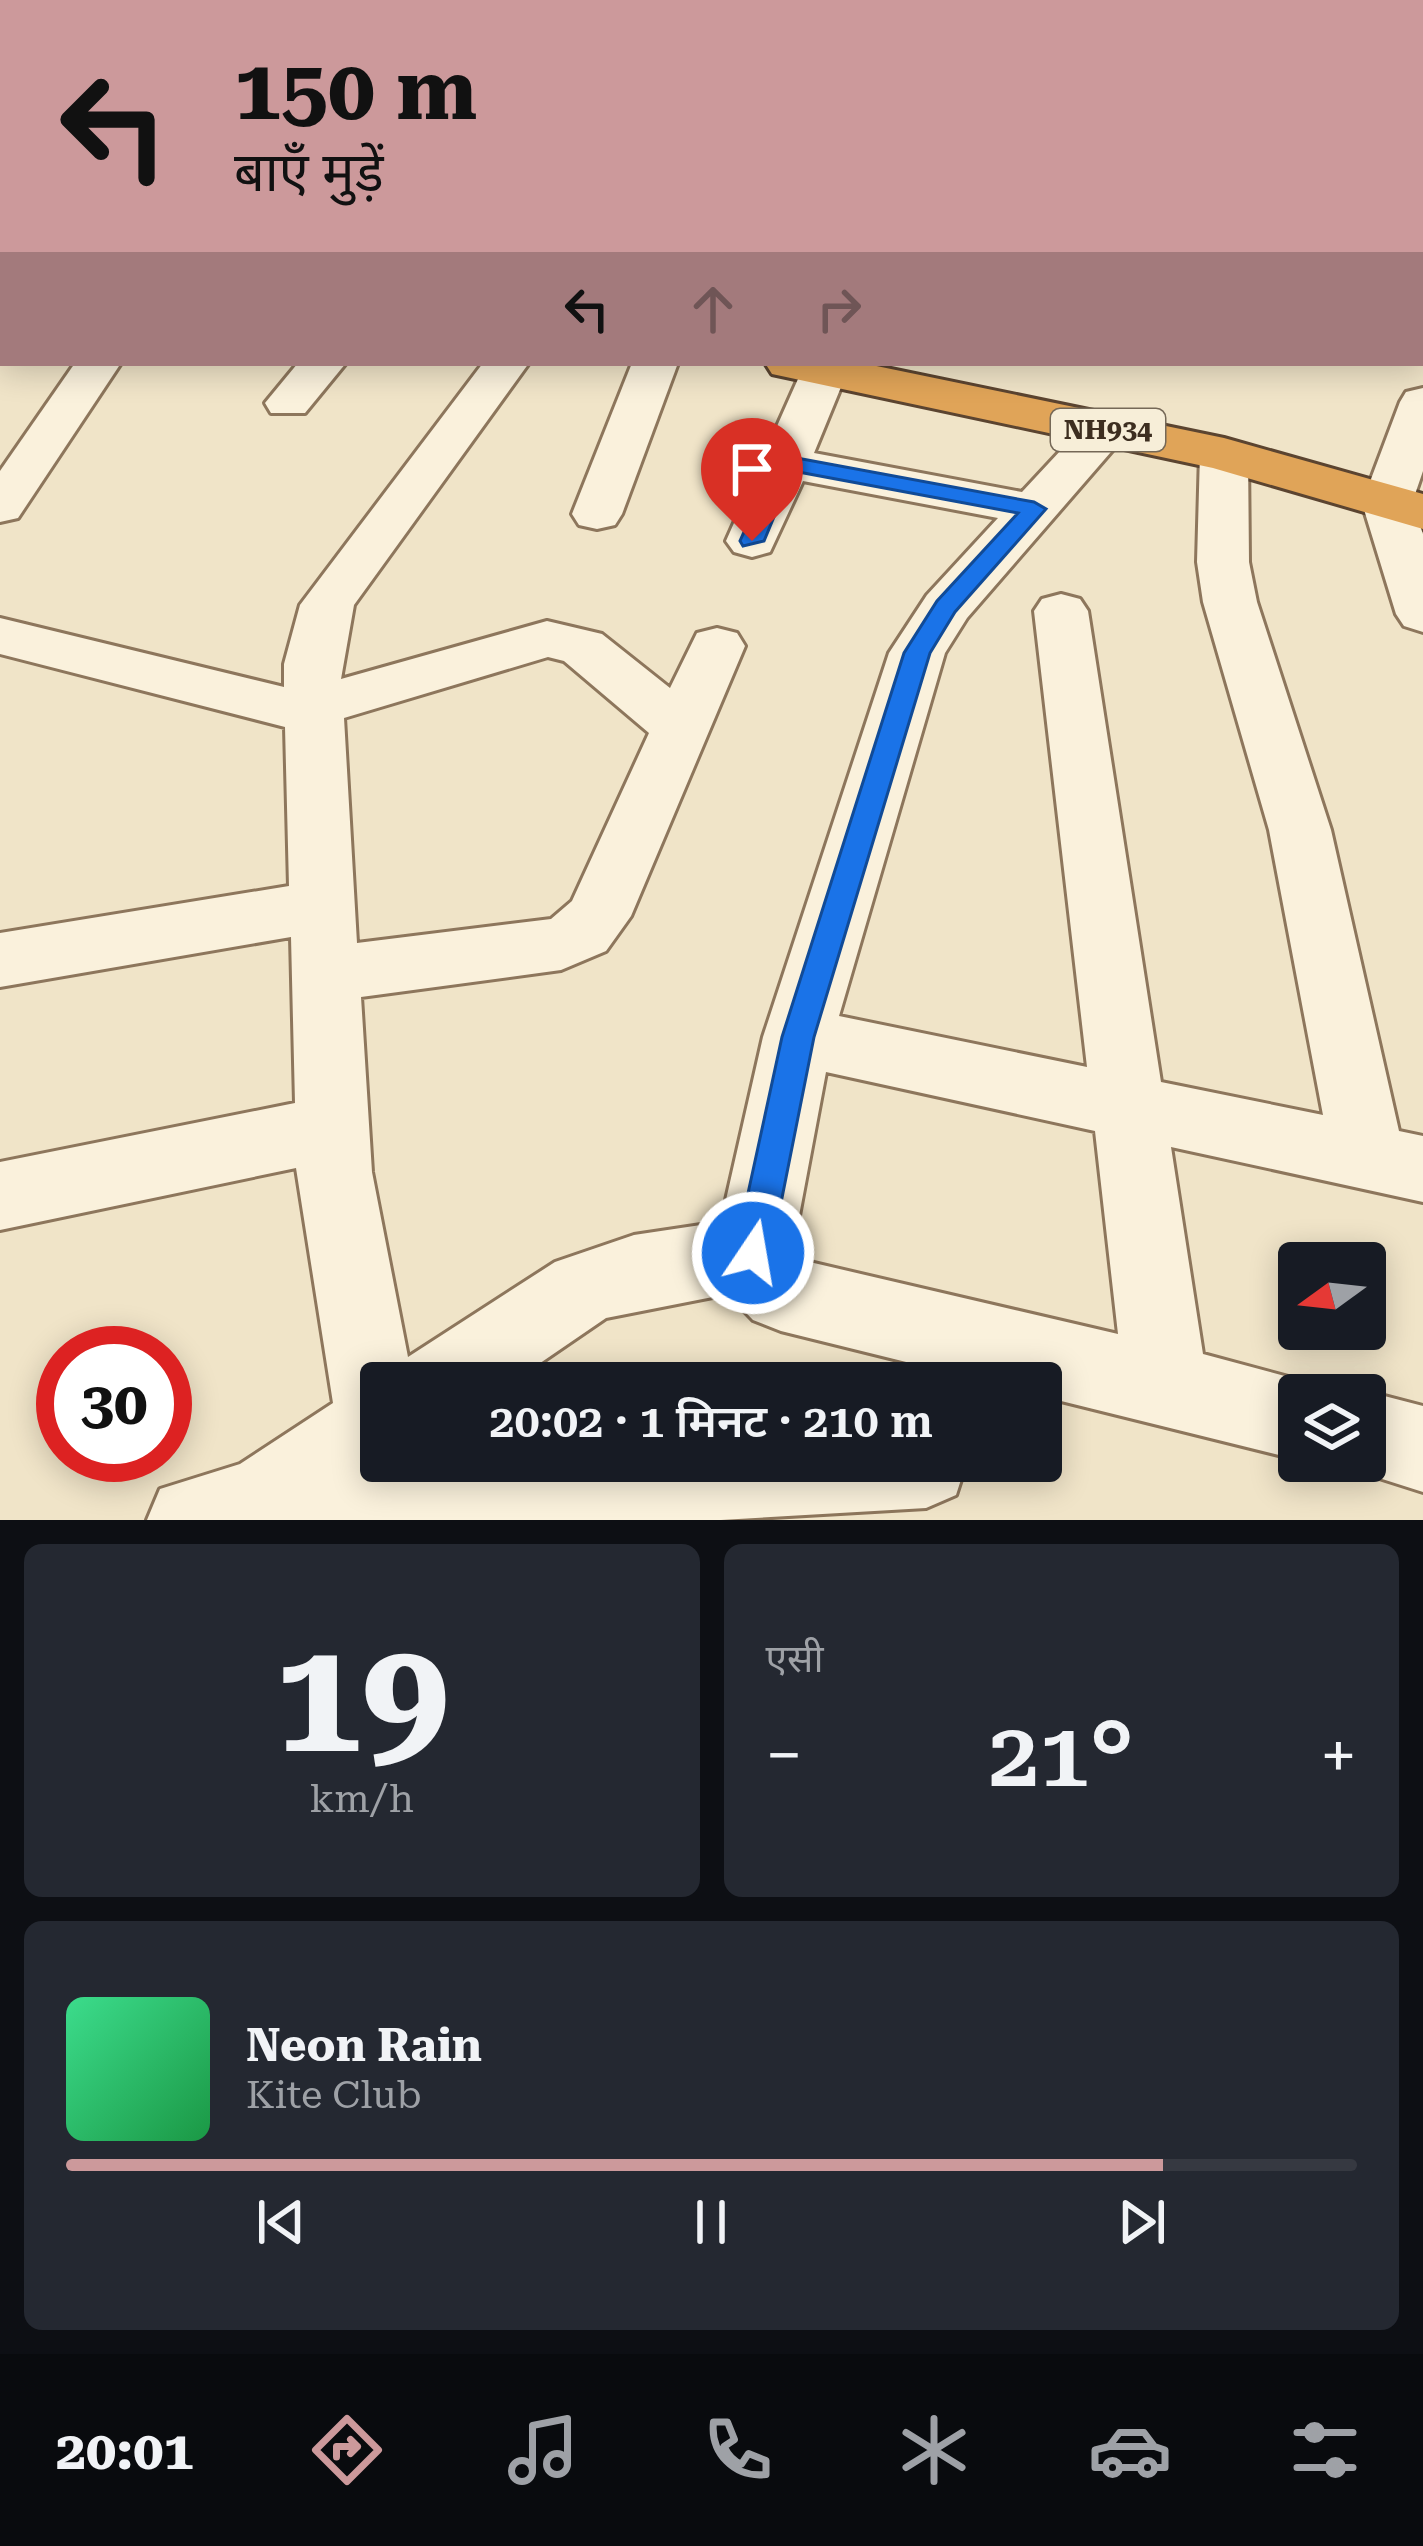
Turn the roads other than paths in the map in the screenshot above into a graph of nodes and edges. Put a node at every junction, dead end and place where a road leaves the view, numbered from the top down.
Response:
1 (96, 366) edge
2 (320, 366) edge
3 (504, 366) edge
4 (654, 366) edge
5 (808, 367) edge
6 (1423, 402) edge
7 (288, 403) dead end
8 (1106, 430) junction
9 (1224, 454) junction
10 (786, 463) junction
11 (0, 507) edge
12 (1405, 508) edge
13 (1034, 509) junction
14 (597, 514) dead end
15 (752, 541) dead end
16 (1061, 611) dead end
17 (1423, 614) edge
18 (0, 637) edge
19 (717, 646) dead end
20 (314, 710) junction
21 (681, 728) junction
22 (323, 906) junction
23 (0, 960) edge
24 (326, 974) junction
25 (798, 1037) junction
26 (1131, 1107) junction
27 (332, 1128) junction
28 (1395, 1164) edge
29 (0, 1196) edge
30 (753, 1253) junction
31 (387, 1362) edge
32 (471, 1362) edge
33 (1166, 1385) junction
34 (1278, 1413) edge
35 (360, 1432) edge
36 (1386, 1439) edge
37 (1423, 1449) edge
38 (672, 1482) edge
39 (224, 1512) edge

1 - 11 street
2 - 7 street
3 - 20 street
4 - 14 street
5 - 8 highway, NH934
5 - 10 street
6 - 12 street
8 - 9 highway, NH934
8 - 13 street
9 - 12 highway, NH934
9 - 28 street
10 - 13 street
10 - 15 street
12 - 17 street
13 - 25 street
16 - 26 street
18 - 20 street
19 - 21 street
20 - 21 street
20 - 22 street
21 - 24 street
22 - 23 street
22 - 24 street
24 - 27 street
25 - 26 street
25 - 30 street
26 - 28 street
26 - 33 street
27 - 29 street
27 - 31 street
30 - 32 street
30 - 33 street
33 - 34 street
35 - 39 street
36 - 37 street
38 - 39 street

